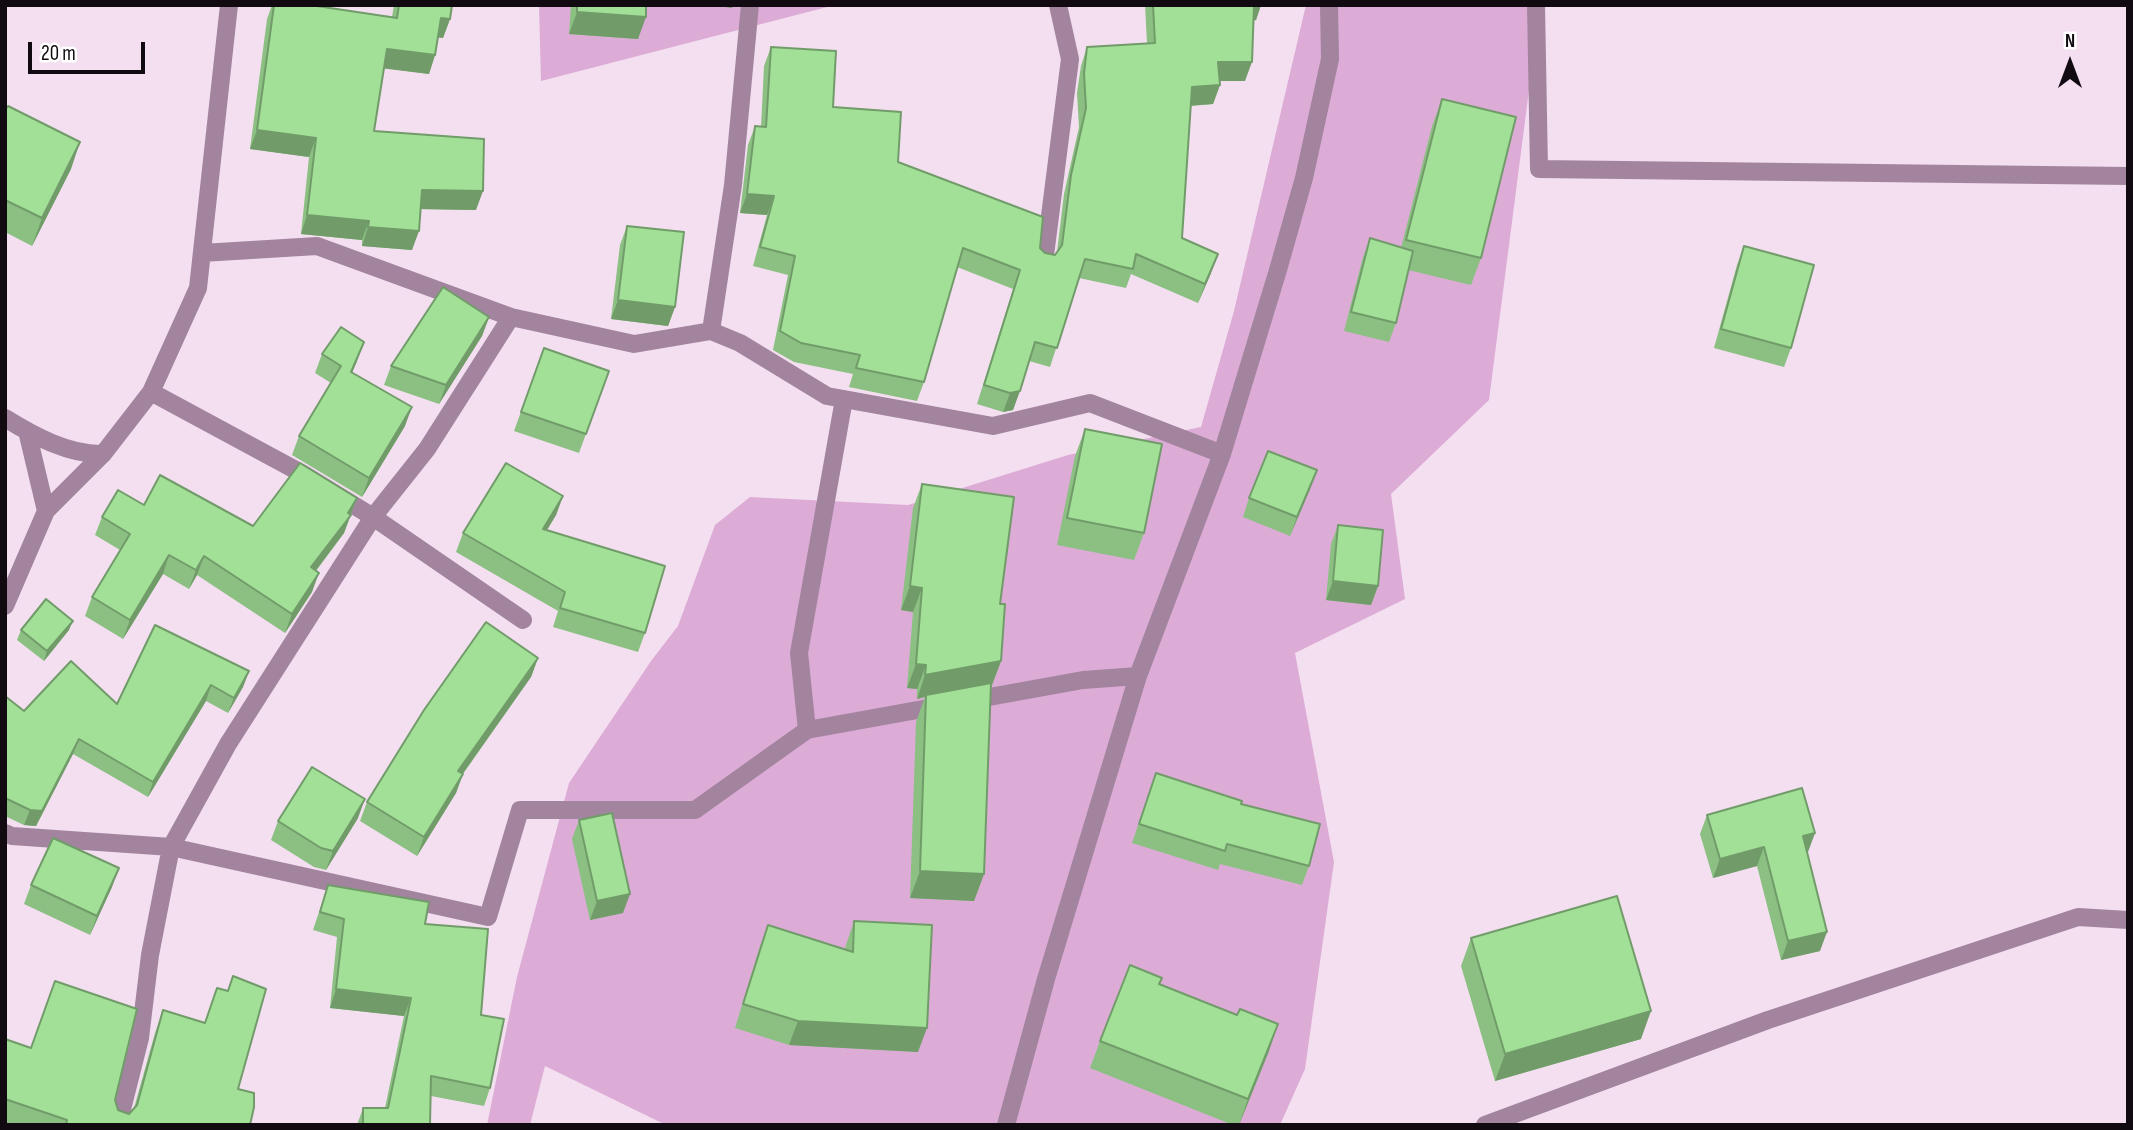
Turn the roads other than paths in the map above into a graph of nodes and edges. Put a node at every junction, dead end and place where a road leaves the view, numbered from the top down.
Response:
1 (229, 5) edge
2 (750, 5) edge
3 (1058, 5) edge
4 (1329, 5) edge
5 (1536, 5) edge
6 (2128, 176) edge
7 (202, 253) junction
8 (1044, 263) edge
9 (511, 317) junction
10 (711, 331) junction
11 (151, 393) junction
12 (844, 399) junction
13 (5, 418) edge
14 (27, 431) junction
15 (103, 454) junction
16 (1222, 454) junction
17 (46, 512) junction
18 (373, 517) junction
19 (5, 606) edge
20 (523, 620) dead end
21 (1138, 676) junction
22 (807, 730) junction
23 (5, 833) edge
24 (171, 846) junction
25 (2128, 920) edge
26 (118, 1125) edge
27 (1006, 1125) edge
28 (1485, 1125) edge

1 - 7 street
2 - 10 street
3 - 8 street
4 - 16 street
5 - 6 street
7 - 9 street
7 - 11 street
9 - 10 street
9 - 18 street
10 - 12 street
11 - 15 street
11 - 18 street
12 - 16 street
12 - 22 street
13 - 14 street
14 - 15 street
14 - 17 street
15 - 17 street
16 - 21 street
17 - 19 street
18 - 20 street
18 - 24 street
21 - 22 street
21 - 27 street
22 - 24 street
23 - 24 street
24 - 26 street
25 - 28 street

